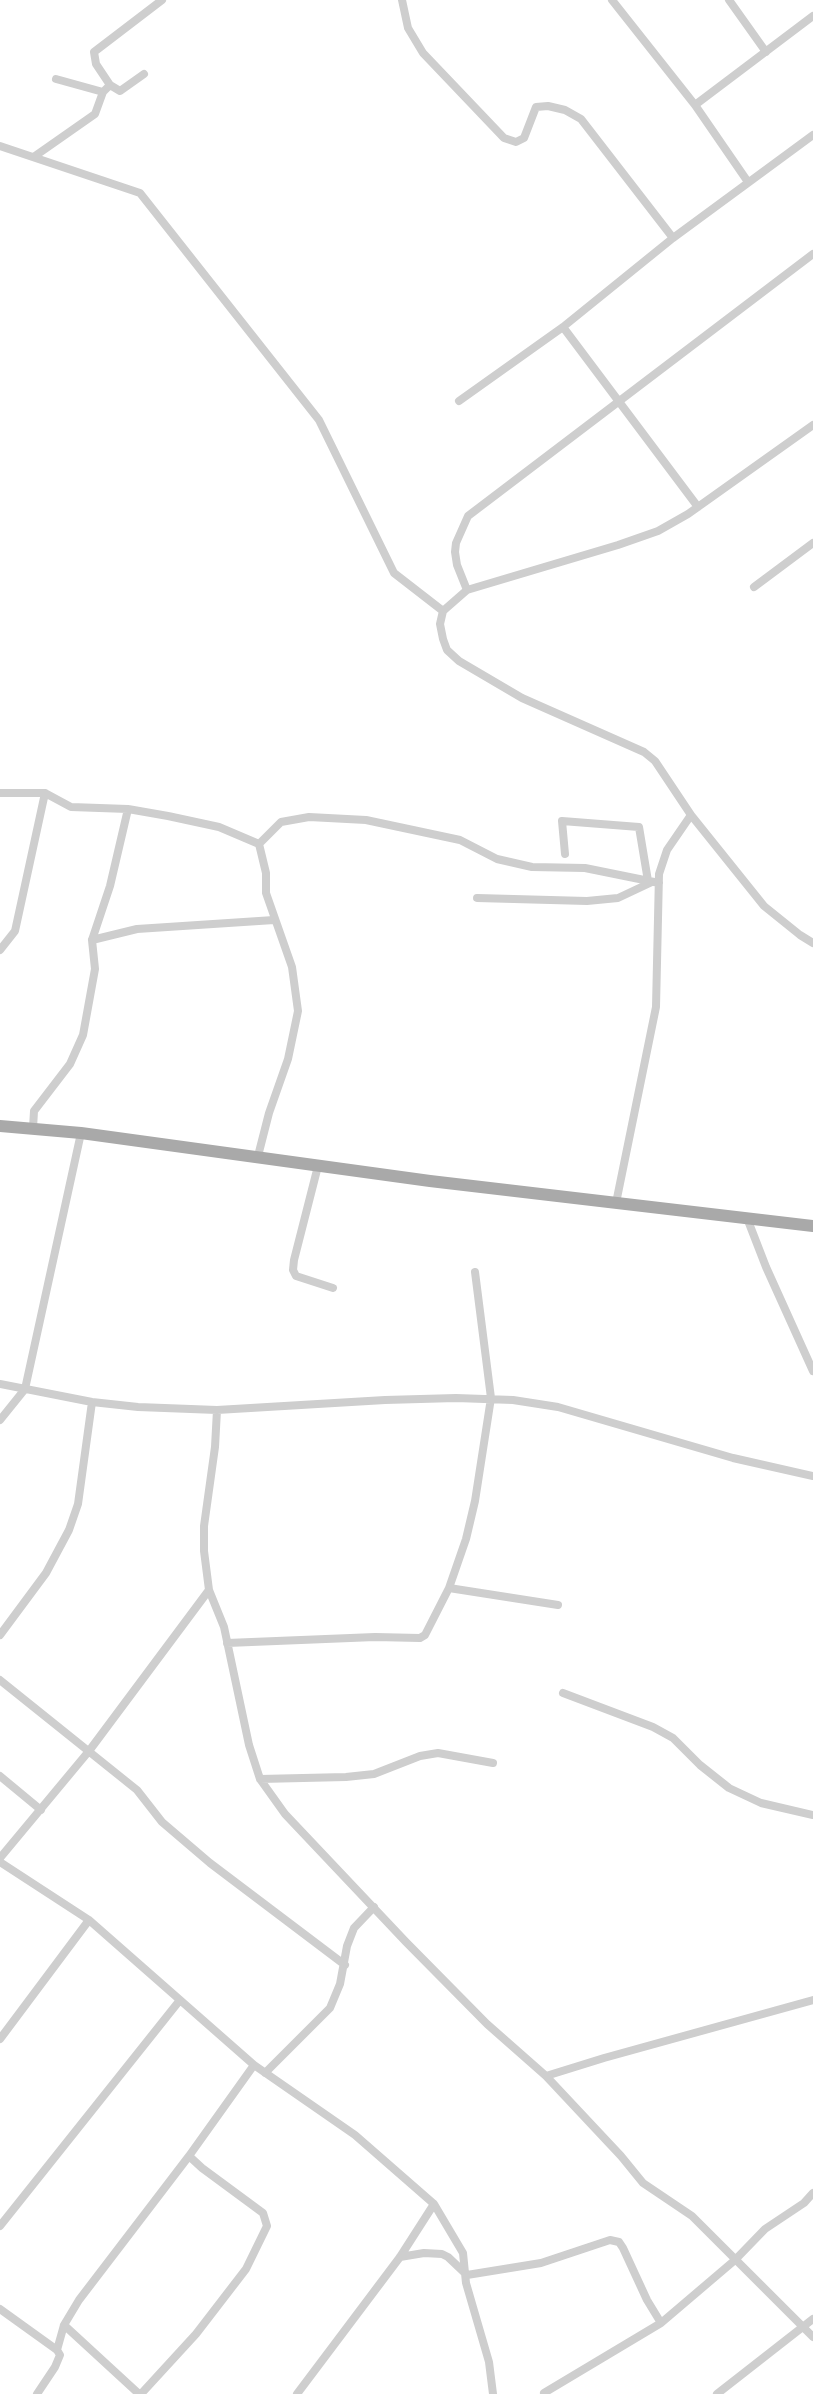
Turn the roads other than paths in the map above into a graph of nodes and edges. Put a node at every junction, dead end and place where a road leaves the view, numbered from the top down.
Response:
1 (162, 0) edge
2 (402, 0) edge
3 (612, 0) edge
4 (729, 0) edge
5 (813, 16) edge
6 (766, 52) junction
7 (144, 74) dead end
8 (56, 79) dead end
9 (110, 85) junction
10 (103, 92) junction
11 (695, 105) junction
12 (813, 135) edge
13 (0, 146) edge
14 (35, 156) junction
15 (748, 182) junction
16 (673, 239) junction
17 (813, 254) edge
18 (563, 327) junction
19 (620, 400) junction
20 (459, 401) dead end
21 (813, 425) edge
22 (698, 507) junction
23 (813, 543) edge
24 (754, 587) dead end
25 (467, 590) junction
26 (443, 611) junction
27 (0, 793) edge
28 (44, 793) junction
29 (128, 809) junction
30 (691, 815) junction
31 (259, 844) junction
32 (565, 854) dead end
33 (653, 882) junction
34 (477, 898) dead end
35 (274, 920) junction
36 (92, 940) junction
37 (813, 943) edge
38 (0, 950) edge
39 (0, 1126) edge
40 (33, 1128) junction
41 (81, 1133) junction
42 (258, 1156) junction
43 (318, 1166) junction
44 (616, 1203) junction
45 (747, 1218) junction
46 (813, 1226) edge
47 (475, 1272) dead end
48 (333, 1288) dead end
49 (813, 1371) edge
50 (0, 1384) edge
51 (24, 1389) junction
52 (491, 1398) junction
53 (92, 1402) junction
54 (217, 1410) junction
55 (0, 1420) edge
56 (813, 1476) edge
57 (449, 1588) junction
58 (209, 1590) junction
59 (558, 1605) dead end
60 (0, 1635) edge
61 (227, 1643) junction
62 (0, 1680) edge
63 (563, 1693) dead end
64 (89, 1751) junction
65 (493, 1763) dead end
66 (0, 1776) edge
67 (260, 1779) junction
68 (41, 1810) junction
69 (813, 1815) edge
70 (0, 1860) edge
71 (374, 1908) junction
72 (89, 1920) junction
73 (345, 1965) junction
74 (180, 2000) junction
75 (813, 2000) edge
76 (0, 2039) edge
77 (254, 2065) junction
78 (265, 2073) junction
79 (547, 2077) junction
80 (189, 2156) junction
81 (813, 2193) edge
82 (434, 2204) junction
83 (0, 2226) edge
84 (400, 2257) junction
85 (735, 2260) junction
86 (467, 2275) junction
87 (0, 2309) edge
88 (813, 2319) edge
89 (661, 2323) junction
90 (64, 2325) junction
91 (803, 2326) junction
92 (813, 2337) edge
93 (57, 2350) junction
94 (37, 2394) edge
95 (140, 2394) edge
96 (297, 2394) edge
97 (492, 2394) edge
98 (543, 2394) edge
99 (717, 2394) edge

1 - 9 street
2 - 16 street
3 - 11 street
4 - 6 street
5 - 6 street
6 - 11 street
7 - 9 street
8 - 10 street
9 - 10 street
10 - 14 street
11 - 15 street
12 - 15 street
13 - 14 street
14 - 26 street
15 - 16 street
16 - 18 street
17 - 19 street
18 - 19 street
18 - 20 street
19 - 22 street
19 - 25 street
21 - 22 street
22 - 25 street
23 - 24 street
25 - 26 street
26 - 30 street
27 - 28 street
28 - 29 street
28 - 38 street
29 - 31 street
29 - 36 street
30 - 33 street
30 - 37 street
31 - 33 street
31 - 35 street
32 - 33 street
33 - 34 street
33 - 44 street
35 - 36 street
35 - 42 street
36 - 40 street
39 - 40 main road
40 - 41 main road
41 - 42 main road
41 - 51 street
42 - 43 main road
43 - 44 main road
43 - 48 street
44 - 45 main road
45 - 46 main road
45 - 49 street
47 - 52 street
50 - 51 street
51 - 53 street
51 - 55 street
52 - 54 street
52 - 56 street
52 - 57 street
53 - 54 street
53 - 60 street
54 - 58 street
57 - 59 street
57 - 61 street
58 - 61 street
58 - 64 street
61 - 67 street
62 - 64 street
63 - 69 street
64 - 68 street
64 - 73 street
65 - 67 street
66 - 68 street
67 - 71 street
68 - 70 street
70 - 72 street
71 - 73 street
71 - 79 street
72 - 74 street
72 - 76 street
73 - 78 street
74 - 77 street
74 - 83 street
75 - 79 street
77 - 78 street
77 - 80 street
78 - 82 street
79 - 85 street
80 - 90 street
80 - 95 street
81 - 85 street
82 - 84 street
82 - 86 street
84 - 86 street
84 - 96 street
85 - 89 street
85 - 91 street
86 - 89 street
86 - 97 street
87 - 93 street
88 - 91 street
89 - 98 street
90 - 93 street
90 - 95 street
91 - 92 street
91 - 99 street
93 - 94 street

